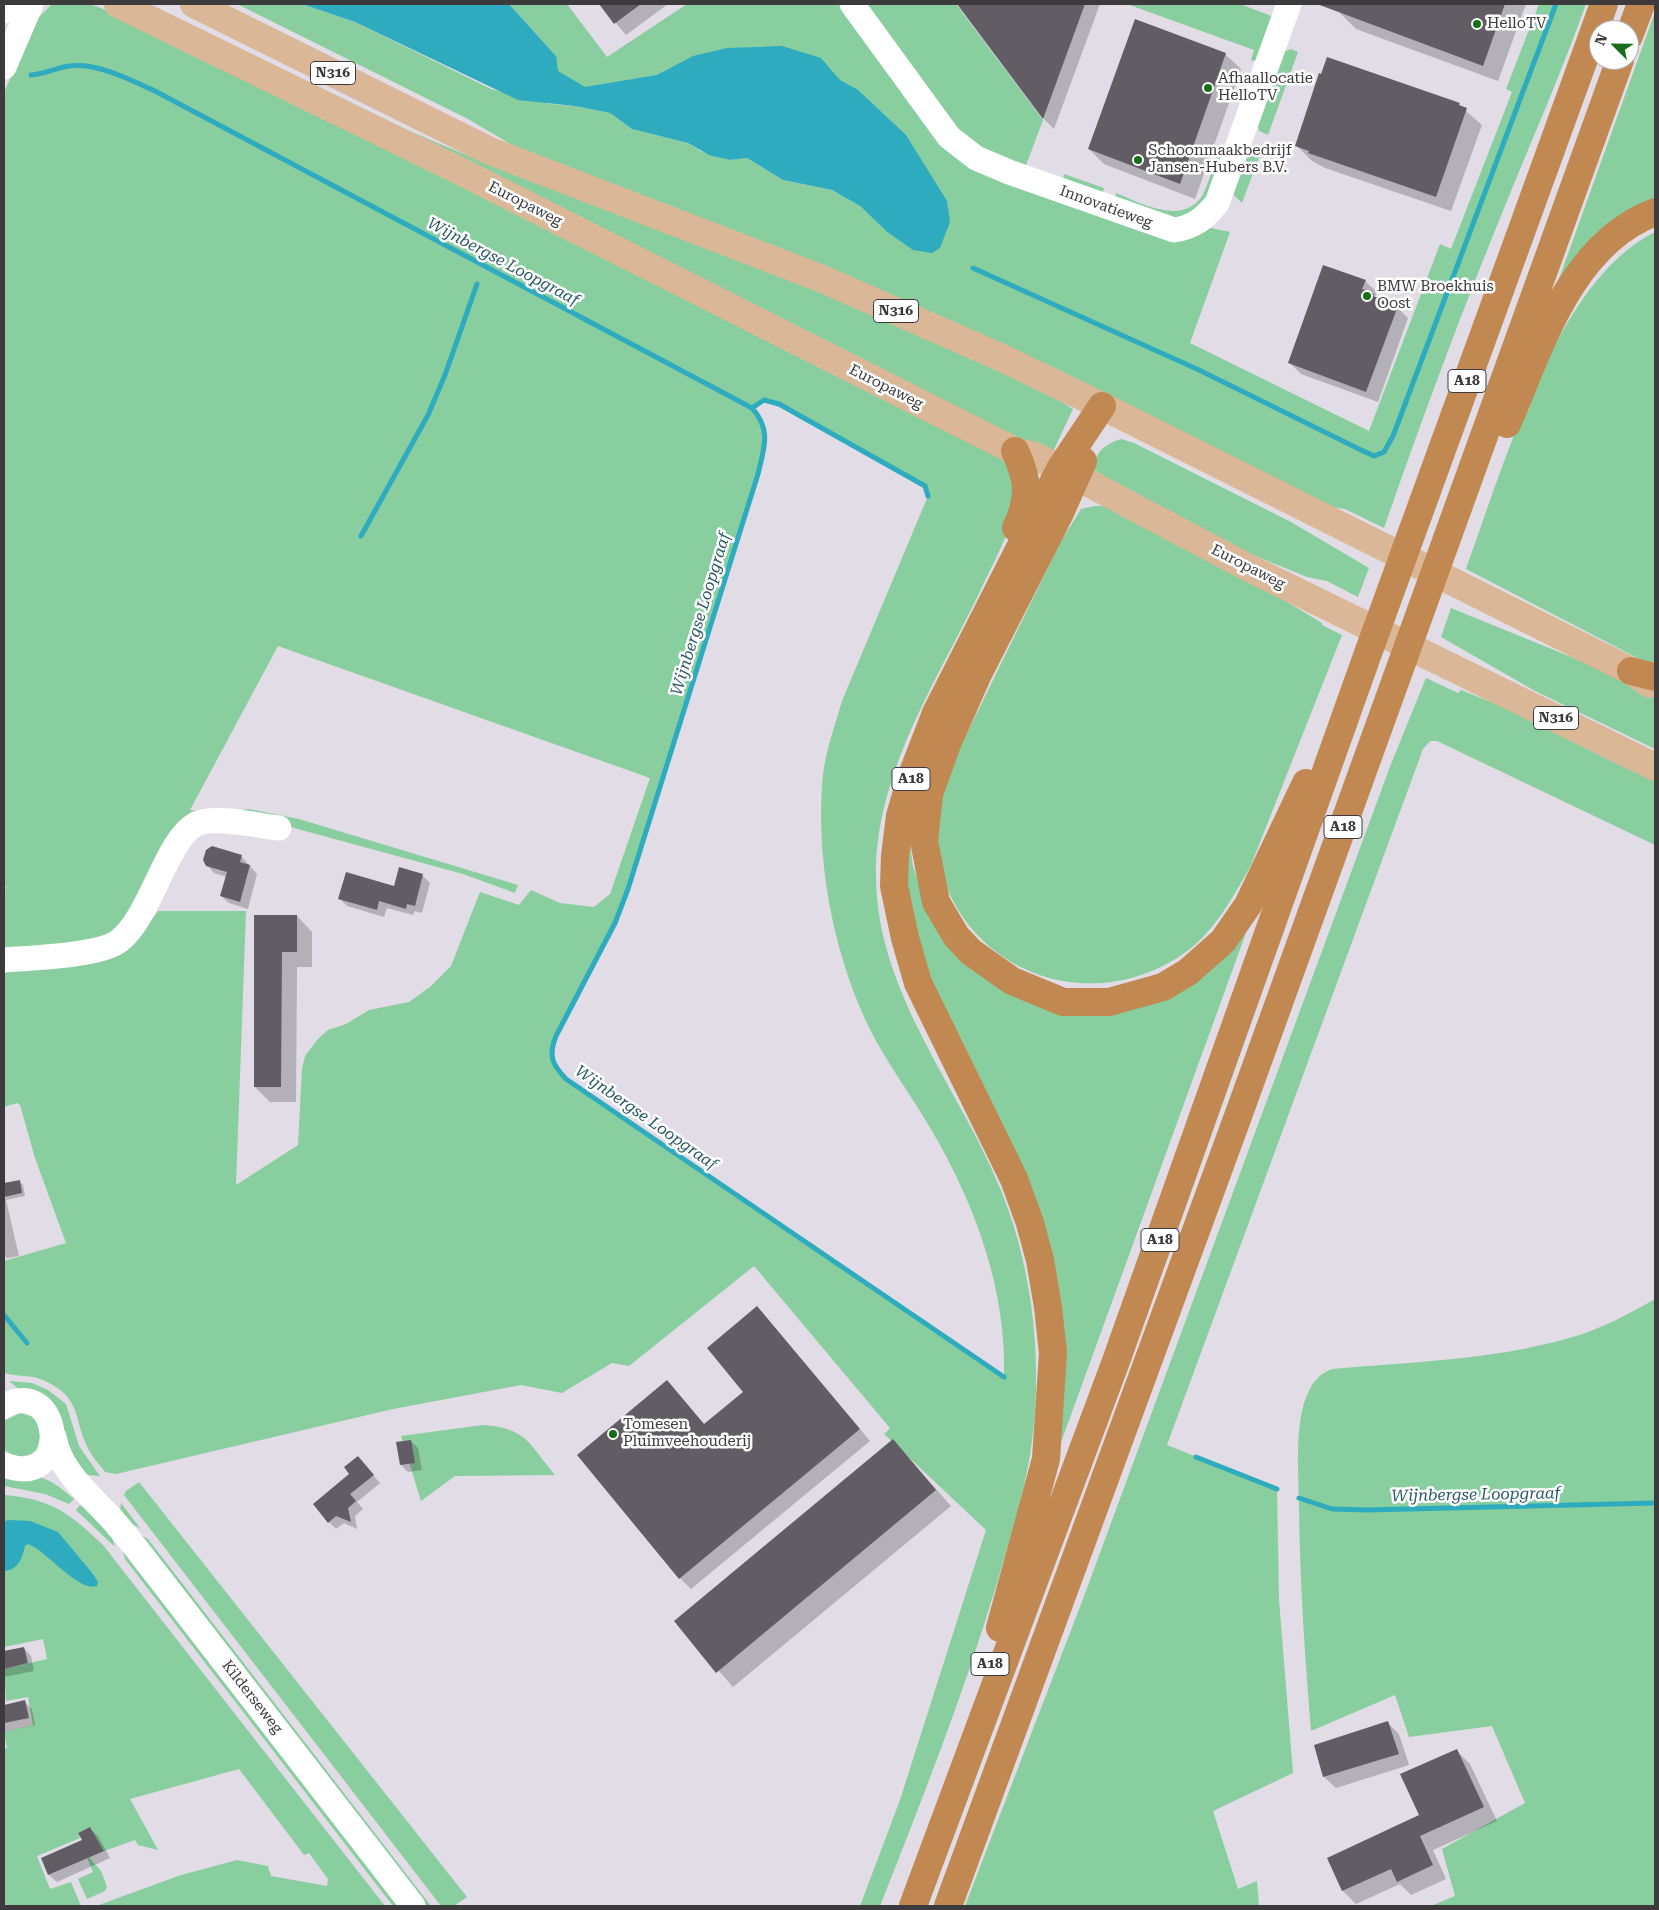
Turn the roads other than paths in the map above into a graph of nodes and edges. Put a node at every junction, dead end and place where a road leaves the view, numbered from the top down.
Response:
1 (7, 4) edge
2 (32, 4) edge
3 (118, 4) edge
4 (194, 4) edge
5 (852, 4) edge
6 (1289, 4) edge
7 (1604, 4) edge
8 (1641, 4) edge
9 (4, 11) edge
10 (1635, 20) edge
11 (4, 68) edge
12 (1616, 70) edge
13 (1655, 212) edge
14 (1102, 406) junction
15 (1015, 451) junction
16 (1068, 473) junction
17 (1448, 536) junction
18 (999, 589) junction
19 (1368, 656) junction
20 (1643, 674) edge
21 (1655, 687) edge
22 (1655, 767) edge
23 (280, 828) dead end
24 (4, 960) edge
25 (4, 1385) edge
26 (28, 1402) junction
27 (4, 1406) edge
28 (54, 1436) junction
29 (15, 1467) edge
30 (86, 1493) junction
31 (946, 1821) junction
32 (413, 1906) edge
33 (913, 1906) edge
34 (948, 1906) edge

1 - 9 street
2 - 11 street
3 - 15 main road, Europaweg / N316
4 - 14 main road, N316
5 - 6 street, Innovatieweg
7 - 19 highway, A18
8 - 10 highway
12 - 17 highway, A18
13 - 17 highway, A18
14 - 16 highway, A18
14 - 20 main road, N316
15 - 16 main road, Europaweg / N316
15 - 18 highway, A18
16 - 18 highway, A18
16 - 19 highway, A18
16 - 22 main road, Europaweg / N316
17 - 34 highway, A18
18 - 31 highway, A18
19 - 31 highway, A18
20 - 21 main road, N316
23 - 24 street
25 - 26 street
26 - 27 street
26 - 28 street, Kilderseweg
28 - 29 street
28 - 30 street, Kilderseweg
29 - 30 street, Kilderseweg
30 - 32 street, Kilderseweg
31 - 33 highway, A18

